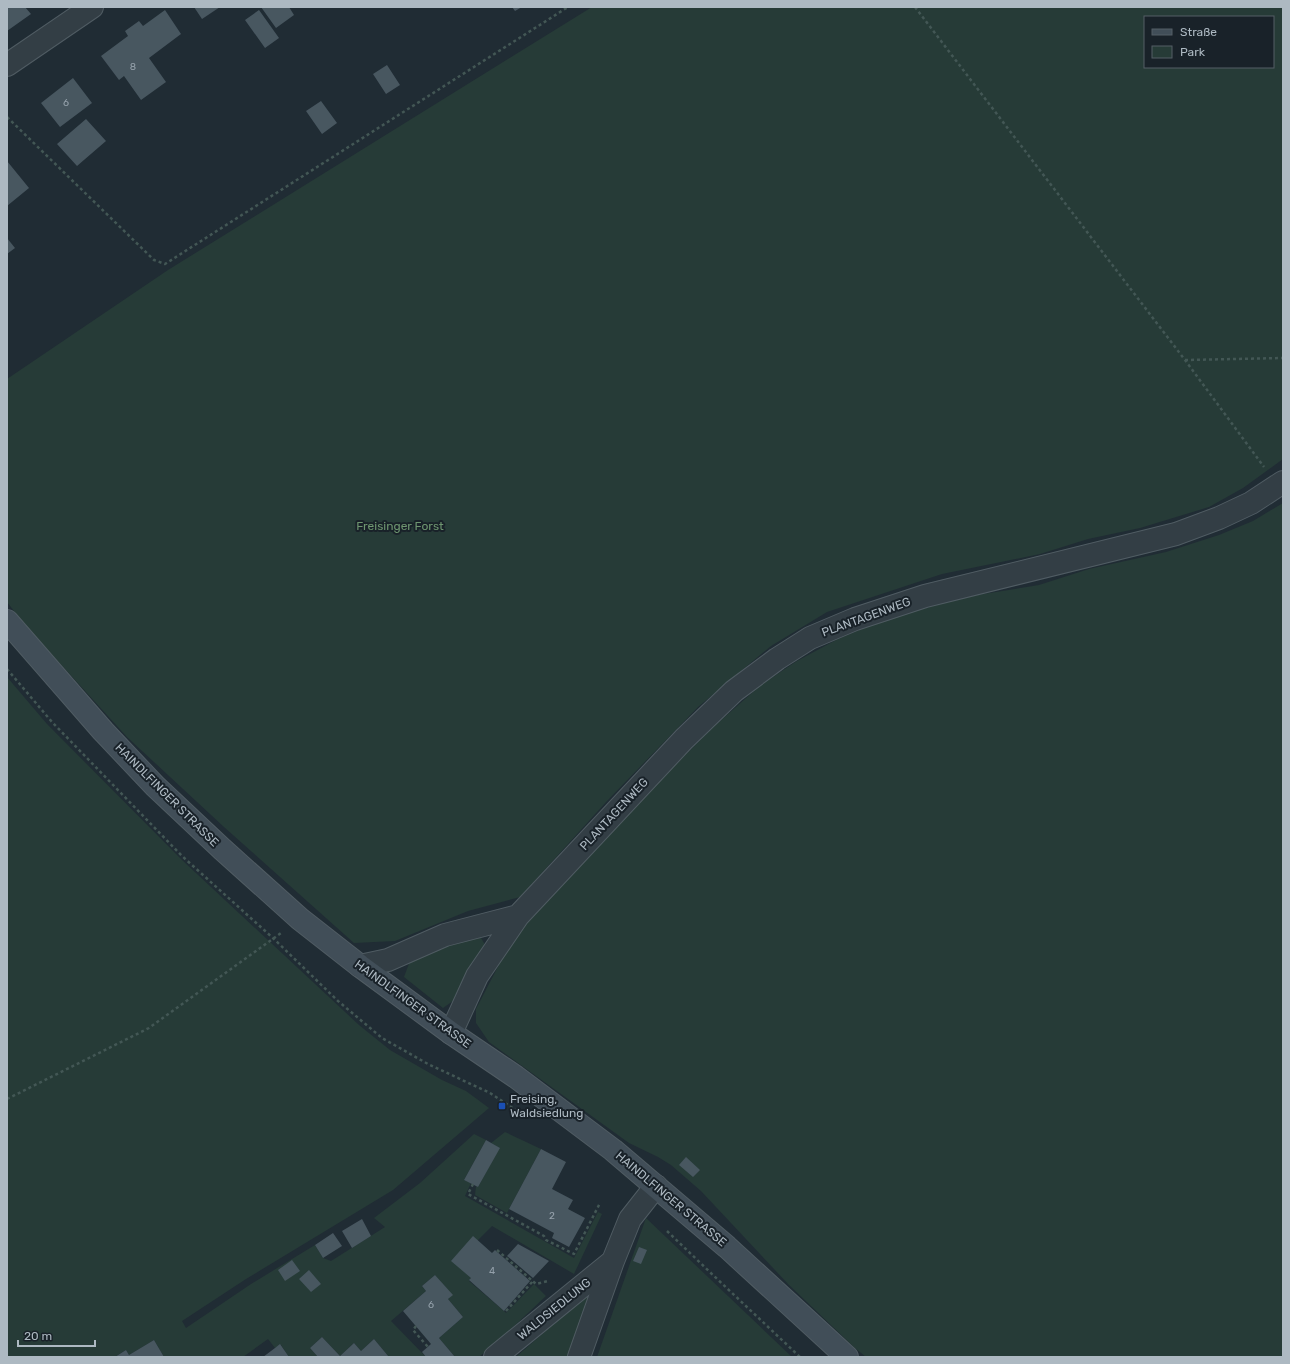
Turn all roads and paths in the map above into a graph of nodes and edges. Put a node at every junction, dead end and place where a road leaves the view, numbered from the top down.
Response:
1 (92, 7) edge
2 (568, 7) edge
3 (915, 7) edge
4 (7, 65) edge
5 (7, 117) edge
6 (1283, 358) edge
7 (1184, 360) junction
8 (1281, 484) edge
9 (7, 622) edge
10 (7, 669) edge
11 (518, 916) junction
12 (300, 919) junction
13 (274, 939) junction
14 (360, 966) junction
15 (451, 1033) junction
16 (472, 1085) dead end
17 (7, 1099) edge
18 (473, 1184) dead end
19 (656, 1186) junction
20 (600, 1203) dead end
21 (666, 1229) dead end
22 (497, 1250) dead end
23 (613, 1261) junction
24 (533, 1281) junction
25 (544, 1282) dead end
26 (506, 1311) dead end
27 (416, 1326) dead end
28 (428, 1347) dead end
29 (496, 1357) edge
30 (579, 1357) edge
31 (800, 1357) edge
32 (847, 1357) edge

1 - 4 street
2 - 5 path
3 - 7 path
6 - 7 path
7 - 8 path
8 - 11 street, PLANTAGENWEG
9 - 12 street, HAINDLFINGER STRASSE
10 - 13 path
11 - 14 street
11 - 15 street, PLANTAGENWEG
12 - 13 path
12 - 14 street, HAINDLFINGER STRASSE
13 - 16 path
13 - 17 path
14 - 15 street, HAINDLFINGER STRASSE
15 - 19 street, HAINDLFINGER STRASSE
18 - 20 path
19 - 23 street, WALDSIEDLUNG
19 - 32 street, HAINDLFINGER STRASSE
21 - 31 path
22 - 24 path
23 - 29 street, WALDSIEDLUNG
23 - 30 street, WALDSIEDLUNG
24 - 25 path
24 - 26 path
27 - 28 path

